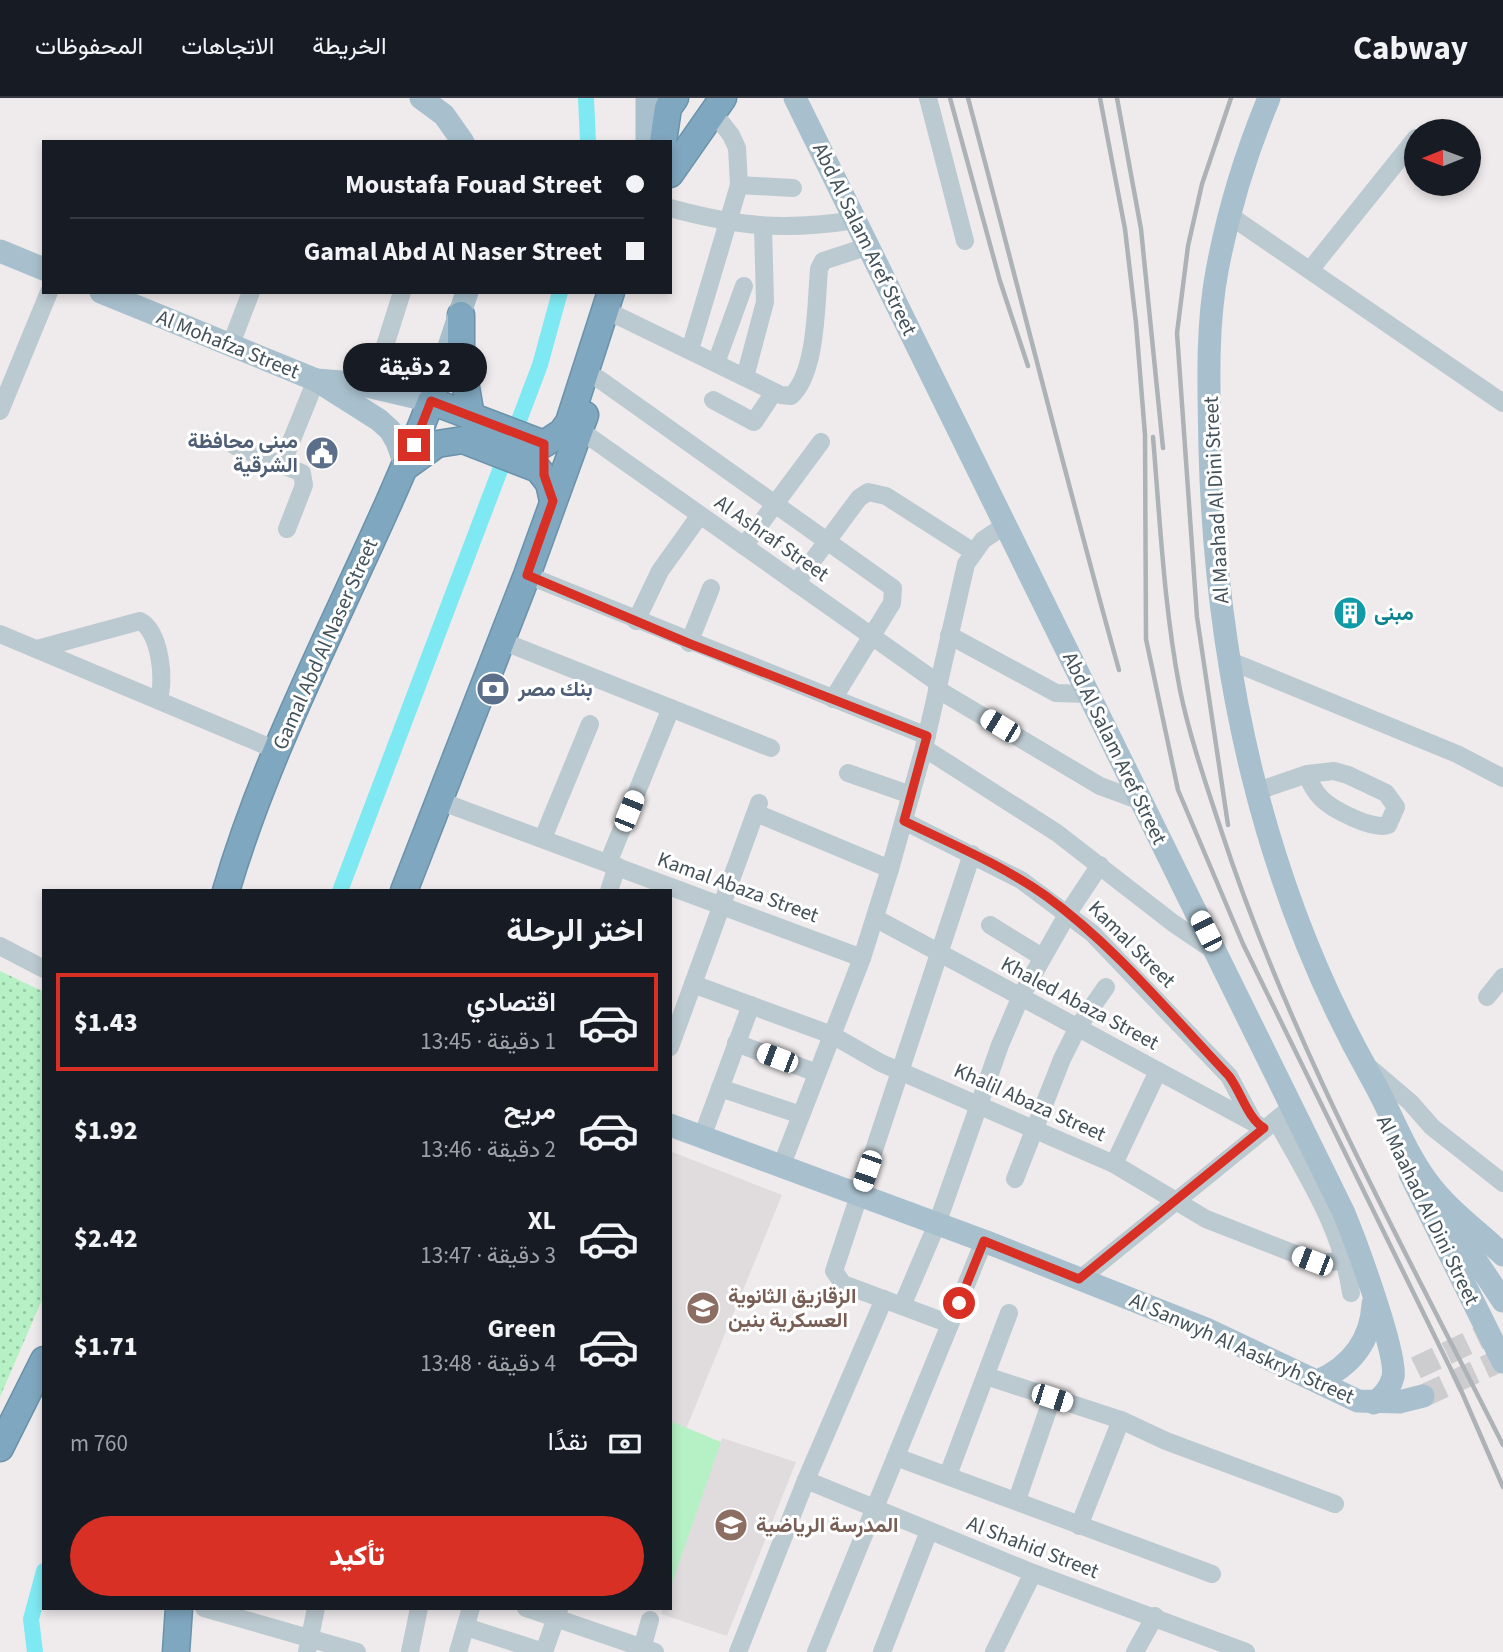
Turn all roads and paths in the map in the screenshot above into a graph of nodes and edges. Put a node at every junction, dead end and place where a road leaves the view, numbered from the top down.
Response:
1 (421, 98) edge
2 (647, 98) edge
3 (675, 98) edge
4 (795, 98) edge
5 (928, 98) edge
6 (1269, 98) edge
7 (711, 103) edge
8 (462, 140) edge
9 (647, 140) edge
10 (663, 140) edge
11 (1404, 153) edge
12 (672, 171) edge
13 (739, 185) junction
14 (793, 188) dead end
15 (672, 209) edge
16 (1229, 215) junction
17 (856, 220) junction
18 (727, 224) junction
19 (763, 226) junction
20 (965, 242) dead end
21 (869, 246) junction
22 (0, 251) edge
23 (42, 268) edge
24 (1310, 270) junction
25 (744, 286) dead end
26 (48, 294) edge
27 (107, 294) edge
28 (250, 294) edge
29 (401, 294) edge
30 (618, 300) edge
31 (464, 304) edge
32 (231, 344) junction
33 (690, 350) junction
34 (716, 363) junction
35 (746, 377) junction
36 (599, 379) junction
37 (316, 380) junction
38 (372, 387) junction
39 (774, 392) junction
40 (713, 400) dead end
41 (431, 401) junction
42 (1503, 403) edge
43 (1, 409) edge
44 (577, 420) junction
45 (469, 424) junction
46 (821, 442) dead end
47 (235, 446) dead end
48 (542, 458) junction
49 (282, 464) junction
50 (406, 467) junction
51 (553, 501) junction
52 (776, 504) junction
53 (701, 515) junction
54 (1007, 524) junction
55 (287, 529) dead end
56 (827, 540) junction
57 (744, 546) junction
58 (972, 551) junction
59 (527, 575) junction
60 (796, 583) junction
61 (711, 589) dead end
62 (636, 621) junction
63 (0, 634) edge
64 (949, 635) junction
65 (871, 637) junction
66 (502, 641) junction
67 (688, 643) junction
68 (37, 649) junction
69 (1228, 660) junction
70 (938, 686) junction
71 (1087, 694) junction
72 (833, 699) junction
73 (158, 700) junction
74 (671, 708) junction
75 (590, 724) dead end
76 (925, 742) junction
77 (771, 748) dead end
78 (276, 750) junction
79 (848, 773) dead end
80 (1307, 774) junction
81 (1503, 778) edge
82 (1255, 792) junction
83 (911, 795) junction
84 (440, 801) junction
85 (1141, 801) junction
86 (904, 821) junction
87 (543, 838) junction
88 (972, 854) junction
89 (613, 865) junction
90 (1100, 865) junction
91 (890, 869) junction
92 (225, 889) edge
93 (405, 889) edge
94 (609, 889) edge
95 (722, 906) junction
96 (1068, 913) junction
97 (875, 918) junction
98 (990, 925) dead end
99 (0, 946) edge
100 (1216, 952) junction
101 (940, 953) junction
102 (1042, 957) junction
103 (862, 958) junction
104 (42, 968) edge
105 (1503, 977) edge
106 (694, 984) junction
107 (1106, 987) dead end
108 (1021, 996) junction
109 (1487, 997) dead end
110 (751, 1005) junction
111 (1078, 1027) junction
112 (832, 1035) junction
113 (672, 1042) edge
114 (736, 1043) junction
115 (1357, 1056) junction
116 (1158, 1071) junction
117 (901, 1072) junction
118 (817, 1073) junction
119 (720, 1088) junction
120 (980, 1103) junction
121 (801, 1115) junction
122 (1272, 1119) junction
123 (672, 1126) edge
124 (1034, 1128) junction
125 (702, 1137) junction
126 (1114, 1164) junction
127 (781, 1167) junction
128 (1015, 1179) dead end
129 (1426, 1181) junction
130 (1503, 1183) edge
131 (859, 1196) junction
132 (1176, 1200) junction
133 (937, 1224) junction
134 (984, 1241) junction
135 (1503, 1255) edge
136 (1345, 1260) junction
137 (1079, 1279) junction
138 (1362, 1295) junction
139 (884, 1299) junction
140 (1503, 1301) edge
141 (902, 1306) junction
142 (1009, 1313) dead end
143 (950, 1324) junction
144 (1391, 1357) junction
145 (1503, 1362) edge
146 (42, 1364) edge
147 (1416, 1368) dead end
148 (986, 1376) junction
149 (1318, 1381) junction
150 (1423, 1395) tunnel mouth
151 (1052, 1398) junction
152 (1374, 1403) junction
153 (1121, 1420) junction
154 (0, 1448) edge
155 (896, 1457) junction
156 (948, 1475) junction
157 (806, 1480) junction
158 (1017, 1500) junction
159 (1335, 1504) dead end
160 (875, 1508) junction
161 (1079, 1526) junction
162 (929, 1531) junction
163 (1033, 1573) junction
164 (1212, 1574) dead end
165 (179, 1610) edge
166 (209, 1610) edge
167 (316, 1610) edge
168 (419, 1610) edge
169 (470, 1610) edge
170 (538, 1610) edge
171 (557, 1613) edge
172 (1154, 1616) junction
173 (650, 1620) dead end
174 (466, 1626) junction
175 (308, 1646) edge
176 (646, 1651) edge
177 (176, 1652) edge
178 (357, 1652) edge
179 (411, 1652) edge
180 (458, 1652) edge
181 (544, 1652) edge
182 (738, 1652) edge
183 (816, 1652) edge
184 (883, 1652) edge
185 (994, 1652) edge
186 (1135, 1652) edge
187 (1246, 1652) edge

1 - 8 main road
2 - 9 main road
3 - 10 highway
4 - 17 main road, Abd Al Salam Aref Street
5 - 20 street
6 - 16 main road, Al Maahad Al Dini Street
7 - 12 highway
7 - 13 street
11 - 24 street
13 - 14 street
13 - 18 street
15 - 18 street
16 - 24 street
16 - 69 main road, Al Maahad Al Dini Street
17 - 19 street
17 - 21 main road, Abd Al Salam Aref Street
18 - 19 street
18 - 33 street
19 - 35 street
21 - 39 street
21 - 54 main road, Abd Al Salam Aref Street
22 - 23 main road
24 - 42 street
25 - 34 street
26 - 43 street
27 - 32 main road, Al Mohafza Street
28 - 32 street
29 - 38 street
30 - 33 street
30 - 36 highway
30 - 44 highway
31 - 41 main road
31 - 45 highway
32 - 37 main road, Al Mohafza Street
33 - 34 street
34 - 35 street
35 - 39 street
36 - 44 highway
36 - 52 street
37 - 38 main road, Al Mohafza Street
37 - 49 street
37 - 50 main road, Al Mohafza Street
38 - 41 main road, Al Mohafza Street
39 - 40 street
41 - 45 highway
41 - 50 highway, Gamal Abd Al Naser Street
44 - 48 highway
44 - 51 highway
44 - 53 street, Al Ashraf Street
45 - 48 highway
45 - 50 highway
46 - 52 street
47 - 49 street
48 - 51 highway
49 - 55 street
50 - 78 highway, Gamal Abd Al Naser Street
51 - 59 highway
52 - 56 street
52 - 57 street
53 - 57 street, Al Ashraf Street
53 - 62 street
54 - 58 street
54 - 71 main road, Abd Al Salam Aref Street
56 - 58 street
56 - 60 street
56 - 65 street
57 - 60 street, Al Ashraf Street
58 - 64 street
59 - 62 street
59 - 66 highway
60 - 65 street, Al Ashraf Street
61 - 67 street
62 - 67 street
63 - 68 street
64 - 70 street
64 - 71 street
65 - 70 street, Al Ashraf Street
65 - 72 street
66 - 74 street
66 - 84 highway
67 - 72 street
68 - 73 street
68 - 73 street
69 - 81 street
69 - 82 main road, Al Maahad Al Dini Street
70 - 76 street
70 - 85 street, Al Ashraf Street
71 - 85 main road, Abd Al Salam Aref Street
72 - 76 street
73 - 78 street
74 - 77 street
74 - 89 street
75 - 87 street
76 - 83 street
76 - 90 street
78 - 92 highway, Gamal Abd Al Naser Street
79 - 83 street
80 - 80 street
80 - 82 street
82 - 115 main road, Al Maahad Al Dini Street
83 - 86 street
84 - 87 street, Kamal Abaza Street
84 - 93 highway
85 - 100 main road, Abd Al Salam Aref Street
86 - 88 street, Kamal Street
86 - 91 street
87 - 89 street, Kamal Abaza Street
88 - 96 street, Kamal Street
88 - 101 street
89 - 94 street
89 - 95 street, Kamal Abaza Street
90 - 96 street
90 - 100 street
91 - 95 street
91 - 97 street
95 - 103 street, Kamal Abaza Street
95 - 106 street
96 - 102 street
96 - 122 street, Kamal Street
97 - 101 street, Khaled Abaza Street
97 - 103 street
98 - 102 street
99 - 104 street
100 - 122 main road, Abd Al Salam Aref Street
101 - 108 street, Khaled Abaza Street
101 - 117 street
102 - 108 street
103 - 112 street
105 - 109 street
106 - 110 street, Khalil Abaza Street
106 - 113 street
107 - 111 street
108 - 111 street, Khaled Abaza Street
108 - 120 street
110 - 112 street, Khalil Abaza Street
110 - 114 street
111 - 116 street, Khaled Abaza Street
111 - 124 street
112 - 117 street, Khalil Abaza Street
112 - 118 street
114 - 118 street
114 - 119 street
115 - 129 main road, Al Maahad Al Dini Street
115 - 130 street
115 - 145 main road, Al Maahad Al Dini Street
116 - 122 street, Khaled Abaza Street
116 - 126 street
117 - 120 street, Khalil Abaza Street
117 - 131 street
118 - 121 street
119 - 121 street
119 - 125 street
120 - 124 street, Khalil Abaza Street
120 - 133 street
121 - 127 street
122 - 132 street
122 - 136 street, Abd Al Salam Aref Street
122 - 138 main road, Abd Al Salam Aref Street
123 - 125 main road, Al Sanwyh Al Aaskryh Street
124 - 126 street, Khalil Abaza Street
124 - 128 street
125 - 127 main road, Al Sanwyh Al Aaskryh Street
126 - 132 street, Khalil Abaza Street
127 - 131 main road, Al Sanwyh Al Aaskryh Street
129 - 135 main road, Al Maahad Al Dini Street
129 - 140 main road
131 - 133 main road, Al Sanwyh Al Aaskryh Street
131 - 139 street
132 - 136 street, Khalil Abaza Street
132 - 137 street
133 - 134 main road, Al Sanwyh Al Aaskryh Street
133 - 141 street
134 - 137 main road, Al Sanwyh Al Aaskryh Street
134 - 143 street
136 - 138 street, Abd Al Salam Aref Street
137 - 149 main road, Al Sanwyh Al Aaskryh Street
138 - 144 main road, Abd Al Salam Aref Street
138 - 149 main road
139 - 141 street
139 - 157 street
141 - 143 street
142 - 148 street
143 - 155 street
144 - 147 main road
144 - 152 main road, Abd Al Salam Aref Street
146 - 154 highway
148 - 151 street
148 - 156 street
149 - 152 main road, Al Sanwyh Al Aaskryh Street
150 - 152 main road, Al Sanwyh Al Aaskryh Street
151 - 153 street
151 - 158 street
153 - 159 street
153 - 161 street
155 - 156 street
155 - 160 street
156 - 158 street
157 - 160 street, Al Shahid Street
157 - 182 street
158 - 161 street
160 - 162 street, Al Shahid Street
160 - 183 street
161 - 164 street
162 - 163 street, Al Shahid Street
162 - 184 street
163 - 172 street, Al Shahid Street
163 - 185 street
165 - 177 highway
166 - 175 street
167 - 175 street
168 - 179 street
169 - 174 street
170 - 171 street
171 - 176 street
171 - 181 street
172 - 186 street
172 - 187 street, Al Shahid Street
173 - 176 street
174 - 180 street
174 - 181 street
175 - 178 street

